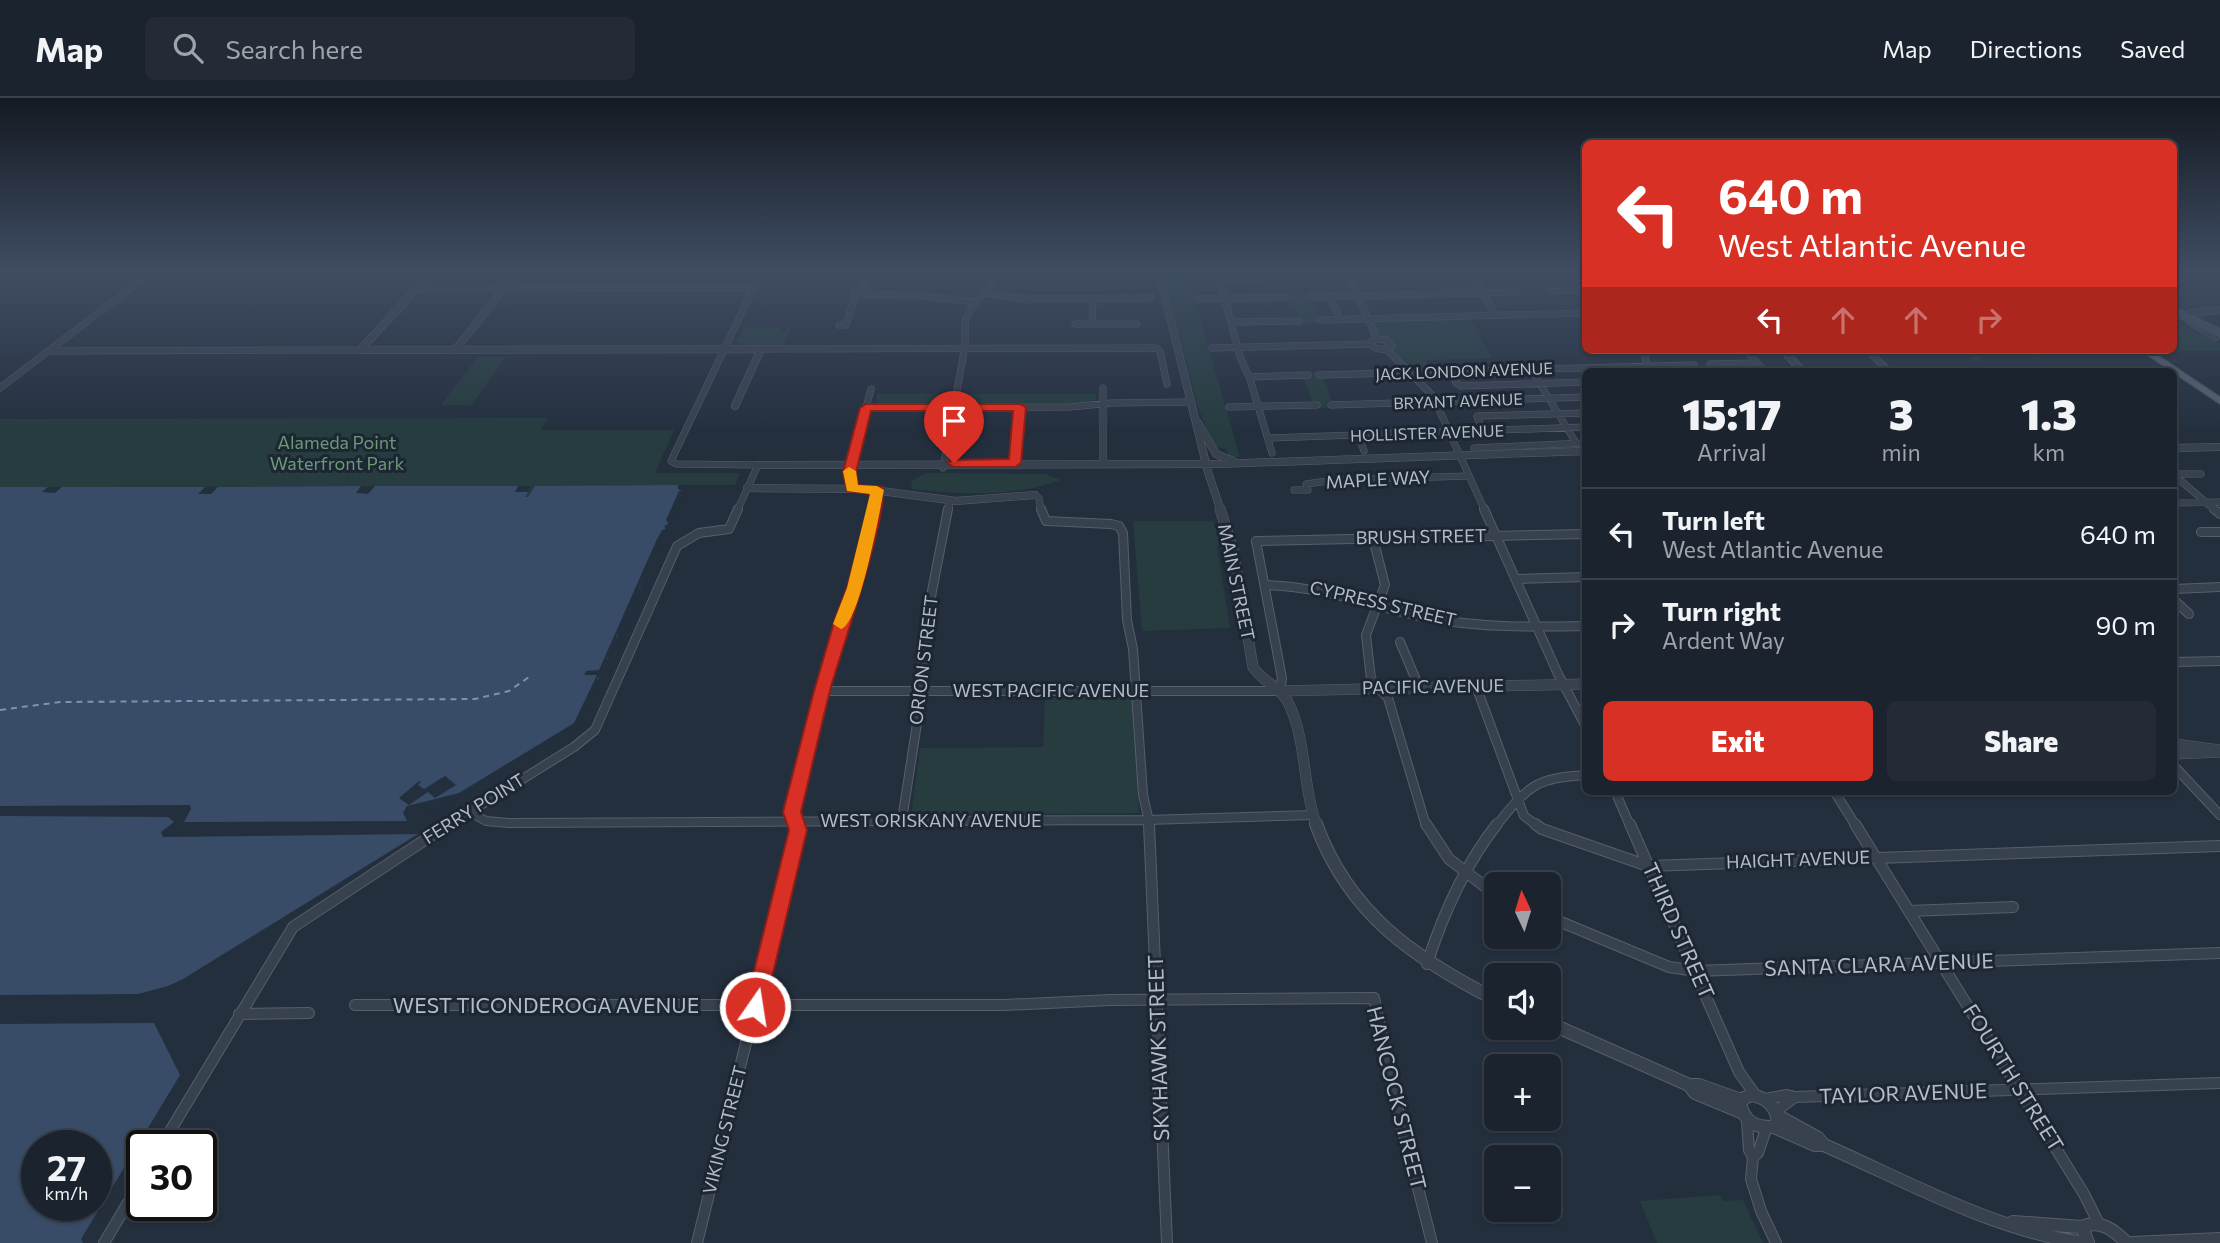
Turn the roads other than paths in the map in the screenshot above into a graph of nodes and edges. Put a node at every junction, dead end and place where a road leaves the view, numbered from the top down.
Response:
1 (82, 325) edge
2 (383, 325) edge
3 (475, 325) edge
4 (735, 325) edge
5 (965, 325) edge
6 (1173, 325) edge
7 (1232, 325) edge
8 (1371, 325) edge
9 (2196, 325) edge
10 (2201, 325) edge
11 (2219, 336) edge
12 (1377, 339) junction
13 (1370, 344) junction
14 (1212, 348) dead end
15 (1238, 348) junction
16 (724, 349) junction
17 (761, 349) junction
18 (964, 349) junction
19 (1386, 349) junction
20 (360, 350) junction
21 (455, 350) junction
22 (48, 351) junction
23 (1749, 354) edge
24 (1787, 354) edge
25 (1871, 354) edge
26 (2150, 354) edge
27 (2160, 354) edge
28 (1757, 363) junction
29 (1691, 364) dead end
30 (1710, 364) dead end
31 (1648, 368) edge
32 (1761, 368) edge
33 (1799, 368) edge
34 (1886, 368) edge
35 (2171, 368) edge
36 (1531, 369) junction
37 (1582, 369) edge
38 (1450, 371) junction
39 (1411, 372) junction
40 (2177, 372) edge
41 (1308, 375) dead end
42 (1319, 375) dead end
43 (1249, 377) junction
44 (1582, 382) edge
45 (1167, 384) dead end
46 (1539, 384) junction
47 (0, 388) edge
48 (1103, 388) dead end
49 (872, 389) dead end
50 (2220, 394) edge
51 (1582, 397) edge
52 (1549, 398) junction
53 (2220, 401) edge
54 (1192, 402) junction
55 (1436, 402) junction
56 (1102, 403) junction
57 (735, 405) dead end
58 (1317, 405) dead end
59 (1331, 405) dead end
60 (1259, 406) junction
61 (953, 407) junction
62 (1020, 407) junction
63 (1229, 407) dead end
64 (866, 408) junction
65 (1582, 412) edge
66 (1558, 413) junction
67 (1195, 419) junction
68 (1582, 427) edge
69 (1567, 428) junction
70 (1484, 432) junction
71 (1450, 433) junction
72 (1358, 435) junction
73 (1268, 438) junction
74 (2220, 442) edge
75 (1576, 443) junction
76 (1582, 443) edge
77 (2177, 445) edge
78 (2177, 445) edge
79 (1494, 447) junction
80 (2220, 447) edge
81 (1474, 448) dead end
82 (1364, 451) dead end
83 (1582, 451) edge
84 (1272, 453) dead end
85 (1582, 456) edge
86 (1462, 459) junction
87 (1317, 461) junction
88 (1015, 463) junction
89 (1103, 463) junction
90 (758, 465) junction
91 (851, 465) junction
92 (943, 466) junction
93 (1206, 466) junction
94 (2201, 474) dead end
95 (2177, 475) edge
96 (1469, 476) junction
97 (2177, 478) edge
98 (747, 488) junction
99 (852, 488) junction
100 (877, 490) junction
101 (1294, 490) dead end
102 (1035, 495) joint
103 (950, 500) junction
104 (2204, 502) junction
105 (2220, 502) edge
106 (2177, 503) edge
107 (2220, 514) edge
108 (2201, 532) dead end
109 (2220, 532) edge
110 (1582, 534) edge
111 (1495, 535) junction
112 (1373, 538) junction
113 (1256, 541) joint
114 (1582, 578) edge
115 (1516, 579) junction
116 (1265, 585) junction
117 (2220, 587) edge
118 (2177, 589) edge
119 (1378, 603) junction
120 (2177, 603) edge
121 (2189, 614) dead end
122 (1582, 626) edge
123 (1537, 627) junction
124 (1400, 642) dead end
125 (2220, 660) edge
126 (2177, 662) edge
127 (1564, 684) junction
128 (1582, 684) edge
129 (1476, 686) junction
130 (1419, 687) junction
131 (1379, 688) junction
132 (822, 691) junction
133 (922, 691) junction
134 (1280, 691) junction
135 (1137, 692) junction
136 (1582, 719) edge
137 (2177, 744) edge
138 (2196, 746) junction
139 (2177, 751) edge
140 (2220, 751) edge
141 (2177, 752) edge
142 (2177, 769) edge
143 (1582, 775) edge
144 (1617, 795) edge
145 (1836, 795) edge
146 (1518, 799) junction
147 (468, 811) junction
148 (1313, 815) junction
149 (2220, 815) edge
150 (902, 820) junction
151 (1147, 820) junction
152 (796, 822) junction
153 (2220, 846) edge
154 (1875, 857) junction
155 (1648, 866) junction
156 (1463, 872) junction
157 (1484, 887) edge
158 (2013, 908) dead end
159 (1909, 911) junction
160 (1561, 923) edge
161 (2220, 953) edge
162 (1942, 963) junction
163 (1427, 964) junction
164 (1696, 971) junction
165 (1484, 994) edge
166 (1157, 1001) junction
167 (355, 1005) dead end
168 (755, 1007) junction
169 (309, 1013) dead end
170 (239, 1014) junction
171 (1561, 1028) edge
172 (2220, 1083) edge
173 (2021, 1091) junction
174 (1795, 1097) junction
175 (1749, 1104) junction
176 (1773, 1121) junction
177 (170, 1130) edge
178 (1753, 1157) junction
179 (126, 1206) edge
180 (2002, 1221) junction
181 (2099, 1224) junction
182 (2082, 1227) junction
183 (2220, 1239) edge
184 (104, 1243) edge
185 (697, 1243) edge
186 (1167, 1243) edge
187 (1432, 1243) edge
188 (1776, 1243) edge
189 (2086, 1243) edge
190 (2129, 1243) edge

1 - 22 street
2 - 20 street
3 - 21 street
4 - 16 street
5 - 18 street
6 - 54 street, MAIN STREET
7 - 15 street
8 - 12 street
9 - 11 main road
10 - 11 main road
12 - 13 street
12 - 19 street
13 - 15 street
13 - 19 street
14 - 15 street
15 - 43 street
16 - 17 street
16 - 21 street
16 - 90 street
17 - 18 street
17 - 57 street
18 - 45 street
18 - 61 street
19 - 39 street
20 - 21 street
20 - 22 street
22 - 47 street
23 - 28 street
24 - 33 street
25 - 34 street
26 - 35 main road
27 - 50 main road
28 - 30 street
28 - 32 street
29 - 31 street, JACK LONDON AVENUE
36 - 37 street, JACK LONDON AVENUE
36 - 38 street, JACK LONDON AVENUE
36 - 46 street
38 - 39 street, JACK LONDON AVENUE
38 - 46 street
39 - 42 street, JACK LONDON AVENUE
39 - 55 street
40 - 53 main road
41 - 43 street
43 - 60 street
44 - 46 street
46 - 52 street
48 - 56 street
49 - 64 street
51 - 52 street, BRYANT AVENUE
52 - 55 street, BRYANT AVENUE
52 - 66 street
54 - 56 street
54 - 67 street, MAIN STREET
55 - 59 street, BRYANT AVENUE
55 - 71 street
56 - 62 street
56 - 89 street
58 - 60 street
60 - 63 street
60 - 73 street
61 - 62 street
61 - 64 street
61 - 92 street
62 - 88 street
64 - 91 street
65 - 66 street
66 - 69 street
66 - 70 street
67 - 87 street
67 - 93 street, MAIN STREET
68 - 69 street, HOLLISTER AVENUE
69 - 70 street, HOLLISTER AVENUE
69 - 75 street
70 - 71 street, HOLLISTER AVENUE
70 - 79 street
71 - 72 street, HOLLISTER AVENUE
71 - 86 street
72 - 73 street, HOLLISTER AVENUE
72 - 82 street
73 - 84 street
74 - 77 street
75 - 76 street
75 - 79 street
78 - 80 street
79 - 81 street
83 - 86 street
85 - 86 street
86 - 87 street
86 - 93 street
86 - 96 street
87 - 93 street
88 - 89 street
88 - 92 street
89 - 93 street
90 - 91 street
90 - 98 street, FERRY POINT
91 - 92 street
91 - 99 street
92 - 93 street
93 - 134 street, MAIN STREET
94 - 95 street
96 - 101 street, MAPLE WAY
96 - 111 street
97 - 104 street
98 - 99 street
98 - 147 street, FERRY POINT
99 - 100 street
100 - 103 street
100 - 132 street, VIKING STREET
102 - 103 street
102 - 135 street
103 - 133 street, ORION STREET
104 - 105 street
104 - 106 street
104 - 107 street
108 - 109 street
110 - 111 street, BRUSH STREET
111 - 112 street, BRUSH STREET
111 - 115 street
112 - 113 street, BRUSH STREET
112 - 119 street
113 - 116 street, MAIN STREET
114 - 115 street
115 - 123 street
116 - 119 street, CYPRESS STREET
116 - 134 street, MAIN STREET
117 - 118 street
119 - 123 street, CYPRESS STREET
119 - 131 street
120 - 121 street
122 - 123 street, CYPRESS STREET
123 - 127 street
124 - 130 street
125 - 126 street
127 - 128 street, PACIFIC AVENUE
127 - 129 street, PACIFIC AVENUE
127 - 136 street
129 - 130 street, PACIFIC AVENUE
129 - 146 street, HAIGHT AVENUE
130 - 131 street, PACIFIC AVENUE
131 - 134 street, PACIFIC AVENUE
131 - 156 street
132 - 133 street, WEST PACIFIC AVENUE
132 - 152 street, VIKING STREET
133 - 135 street, WEST PACIFIC AVENUE
133 - 150 street, ORION STREET
134 - 135 street, WEST PACIFIC AVENUE
134 - 148 street
135 - 151 street
137 - 138 street
138 - 139 street
138 - 140 street
140 - 141 street
142 - 149 street
143 - 146 street
144 - 155 street, THIRD STREET
145 - 154 street, FOURTH STREET
146 - 155 street, HAIGHT AVENUE
146 - 156 street
147 - 152 street, WEST ORISKANY AVENUE
147 - 170 street, FERRY POINT
148 - 151 street, WEST ORISKANY AVENUE
148 - 163 street
150 - 151 street, WEST ORISKANY AVENUE
150 - 152 street, WEST ORISKANY AVENUE
151 - 166 street, SKYHAWK STREET
152 - 168 street, VIKING STREET
153 - 154 street, HAIGHT AVENUE
154 - 155 street, HAIGHT AVENUE
154 - 159 street, FOURTH STREET
155 - 164 street, THIRD STREET
156 - 157 street
156 - 163 street
158 - 159 street
159 - 162 street, FOURTH STREET
160 - 164 street, SANTA CLARA AVENUE
161 - 162 street, SANTA CLARA AVENUE
162 - 164 street, SANTA CLARA AVENUE
162 - 173 street, FOURTH STREET
163 - 165 street
164 - 175 street, THIRD STREET
166 - 168 street, WEST TICONDEROGA AVENUE
166 - 186 street, SKYHAWK STREET
166 - 187 street, HANCOCK STREET
167 - 168 street, WEST TICONDEROGA AVENUE
168 - 185 street, VIKING STREET
169 - 170 street
170 - 177 street, FERRY POINT
171 - 175 street
172 - 173 street, TAYLOR AVENUE
173 - 174 street, TAYLOR AVENUE
173 - 181 street, FOURTH STREET
174 - 175 street, TAYLOR AVENUE
174 - 176 street, TAYLOR AVENUE
175 - 176 street
175 - 176 street
175 - 178 street, THIRD STREET
176 - 178 street, THIRD STREET
176 - 180 street
178 - 188 street, THIRD STREET
179 - 184 street
180 - 182 street
180 - 189 street
181 - 182 street
181 - 190 street
182 - 189 street
183 - 190 street

